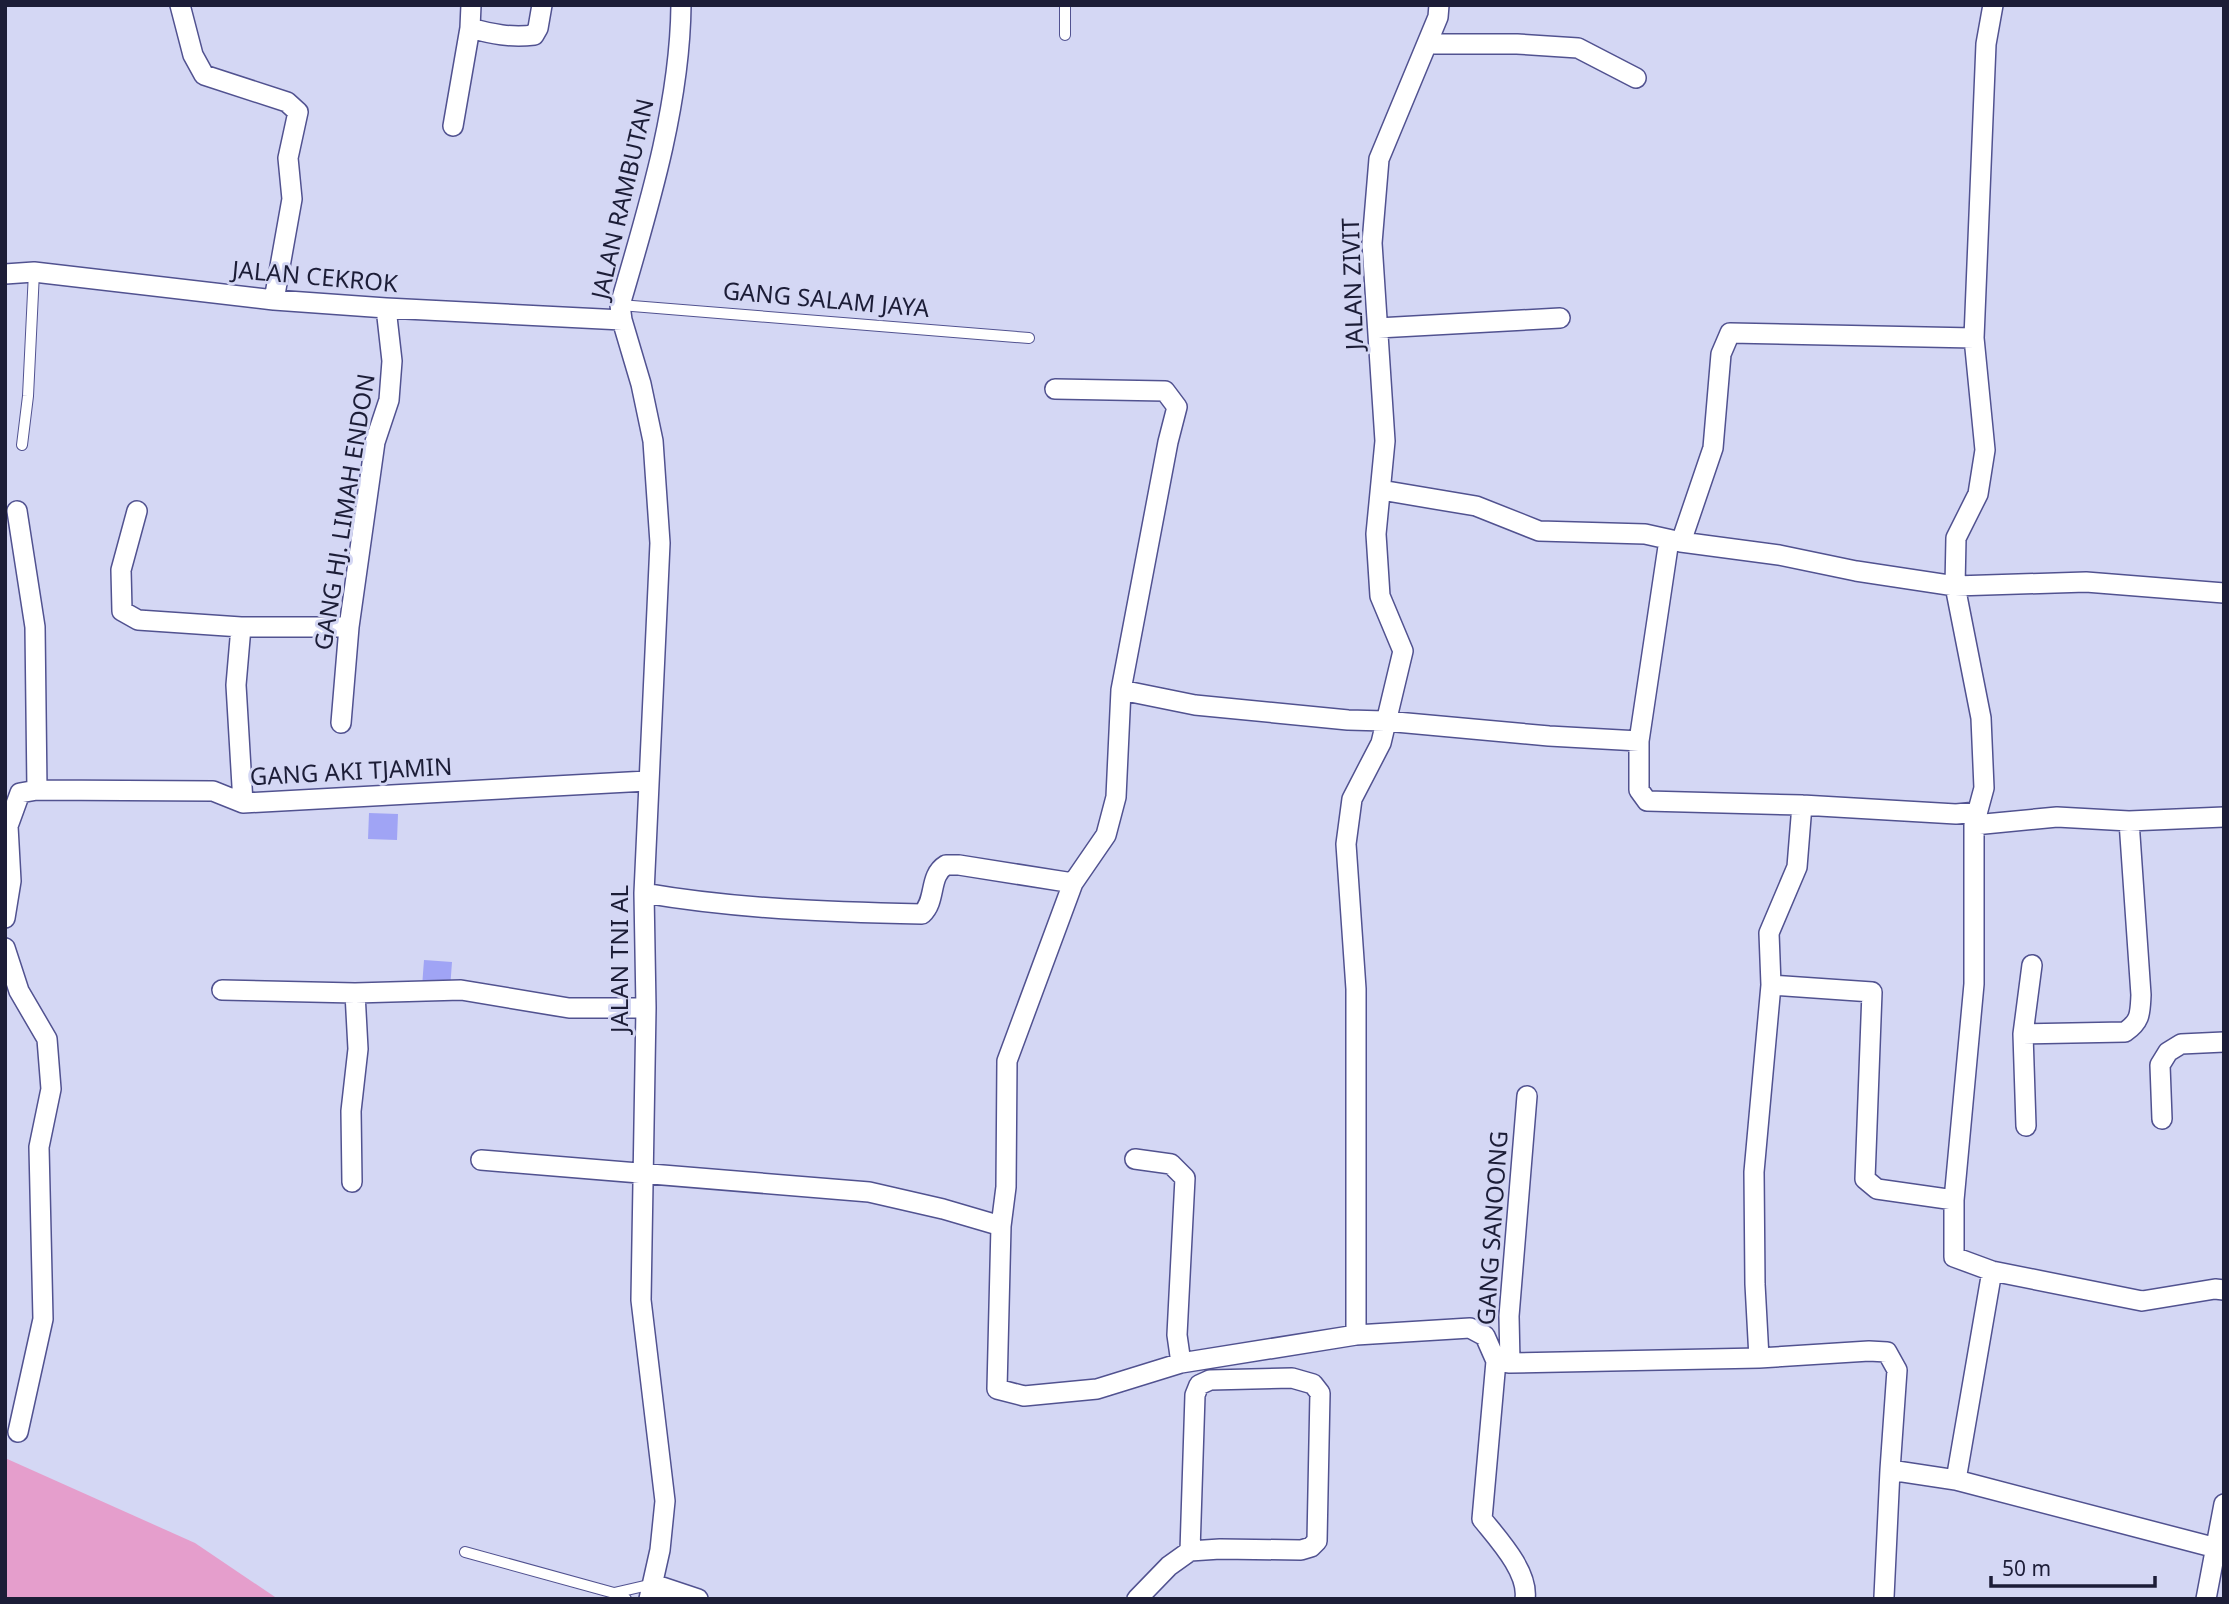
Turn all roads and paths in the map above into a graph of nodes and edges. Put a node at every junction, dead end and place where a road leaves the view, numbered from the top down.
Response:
1 (180, 5) edge
2 (471, 5) edge
3 (542, 5) edge
4 (681, 5) edge
5 (1065, 5) edge
6 (1439, 5) edge
7 (1993, 5) edge
8 (470, 28) junction
9 (1065, 35) dead end
10 (1427, 44) junction
11 (1636, 78) dead end
12 (453, 126) dead end
13 (34, 272) junction
14 (5, 274) edge
15 (274, 300) junction
16 (386, 308) junction
17 (621, 312) junction
18 (1560, 318) dead end
19 (1378, 328) junction
20 (1029, 338) dead end
21 (1975, 338) junction
22 (1055, 389) dead end
23 (22, 445) dead end
24 (1381, 490) junction
25 (17, 511) dead end
26 (137, 512) dead end
27 (1675, 541) junction
28 (1955, 586) junction
29 (2224, 593) edge
30 (241, 627) junction
31 (349, 627) junction
32 (1121, 690) junction
33 (1385, 721) junction
34 (341, 723) dead end
35 (1639, 741) junction
36 (647, 781) junction
37 (37, 790) junction
38 (243, 803) junction
39 (1802, 804) junction
40 (2224, 817) edge
41 (1975, 819) junction
42 (2129, 821) junction
43 (1073, 883) junction
44 (644, 893) junction
45 (5, 918) edge
46 (5, 948) edge
47 (2032, 965) dead end
48 (1771, 985) junction
49 (222, 990) dead end
50 (355, 993) junction
51 (646, 1008) junction
52 (2023, 1034) junction
53 (2224, 1042) edge
54 (1527, 1096) dead end
55 (2162, 1119) dead end
56 (2026, 1126) dead end
57 (1135, 1158) dead end
58 (481, 1160) dead end
59 (642, 1173) junction
60 (352, 1182) dead end
61 (1954, 1199) junction
62 (1001, 1226) junction
63 (1992, 1271) junction
64 (2224, 1290) edge
65 (1356, 1335) junction
66 (1759, 1358) junction
67 (1503, 1362) junction
68 (1181, 1363) junction
69 (18, 1432) dead end
70 (1890, 1470) junction
71 (1956, 1480) junction
72 (2224, 1504) edge
73 (2220, 1549) edge
74 (1190, 1551) junction
75 (465, 1552) dead end
76 (651, 1591) edge
77 (614, 1593) junction
78 (1884, 1597) dead end
79 (626, 1599) edge
80 (698, 1599) edge
81 (1137, 1599) edge
82 (1525, 1599) edge
83 (2206, 1599) edge

1 - 15 street
2 - 8 street
3 - 8 street
4 - 17 street, JALAN RAMBUTAN
5 - 9 lane
6 - 10 street, JALAN ZIVIT
7 - 21 street
8 - 12 street
10 - 11 street
10 - 19 street, JALAN ZIVIT
13 - 14 street, JALAN CEKROK
13 - 15 street, JALAN CEKROK
13 - 23 lane
15 - 16 street, JALAN CEKROK
16 - 17 street, JALAN CEKROK
16 - 31 street, GANG HJ. LIMAH ENDON
17 - 20 lane, GANG SALAM JAYA
17 - 36 street, JALAN TNI AL
18 - 19 street
19 - 24 street, JALAN ZIVIT
21 - 27 street
21 - 28 street
22 - 32 street
24 - 27 street
24 - 33 street, JALAN ZIVIT
25 - 37 street
26 - 30 street
27 - 28 street
27 - 35 street
28 - 29 street
28 - 41 street
30 - 31 street
30 - 38 street
31 - 34 street, GANG HJ. LIMAH ENDON
32 - 33 street
32 - 43 street
33 - 35 street
33 - 65 street, JALAN ZIVIT
35 - 39 street
36 - 38 street, GANG AKI TJAMIN
36 - 44 street, JALAN TNI AL
37 - 38 street, GANG AKI TJAMIN
37 - 45 street
39 - 41 street
39 - 48 street
40 - 42 street
41 - 42 street
41 - 61 street
42 - 52 street
43 - 44 street
43 - 62 street
44 - 51 street, JALAN TNI AL
46 - 69 street
47 - 52 street
48 - 61 street
48 - 66 street
49 - 50 street
50 - 51 street
50 - 60 street
51 - 59 street, JALAN TNI AL
52 - 56 street
53 - 55 street
54 - 67 street, GANG SANOONG
57 - 68 street
58 - 59 street
59 - 62 street
59 - 76 street, JALAN TNI AL
61 - 63 street
62 - 68 street
63 - 64 street
63 - 71 street
65 - 67 street
65 - 68 street
66 - 67 street
66 - 70 street
67 - 82 street, GANG SANOONG
70 - 71 street
70 - 78 street
71 - 73 street
72 - 73 street
73 - 83 street
74 - 74 street
74 - 81 street
75 - 77 lane
76 - 77 lane
76 - 80 street
77 - 79 lane

